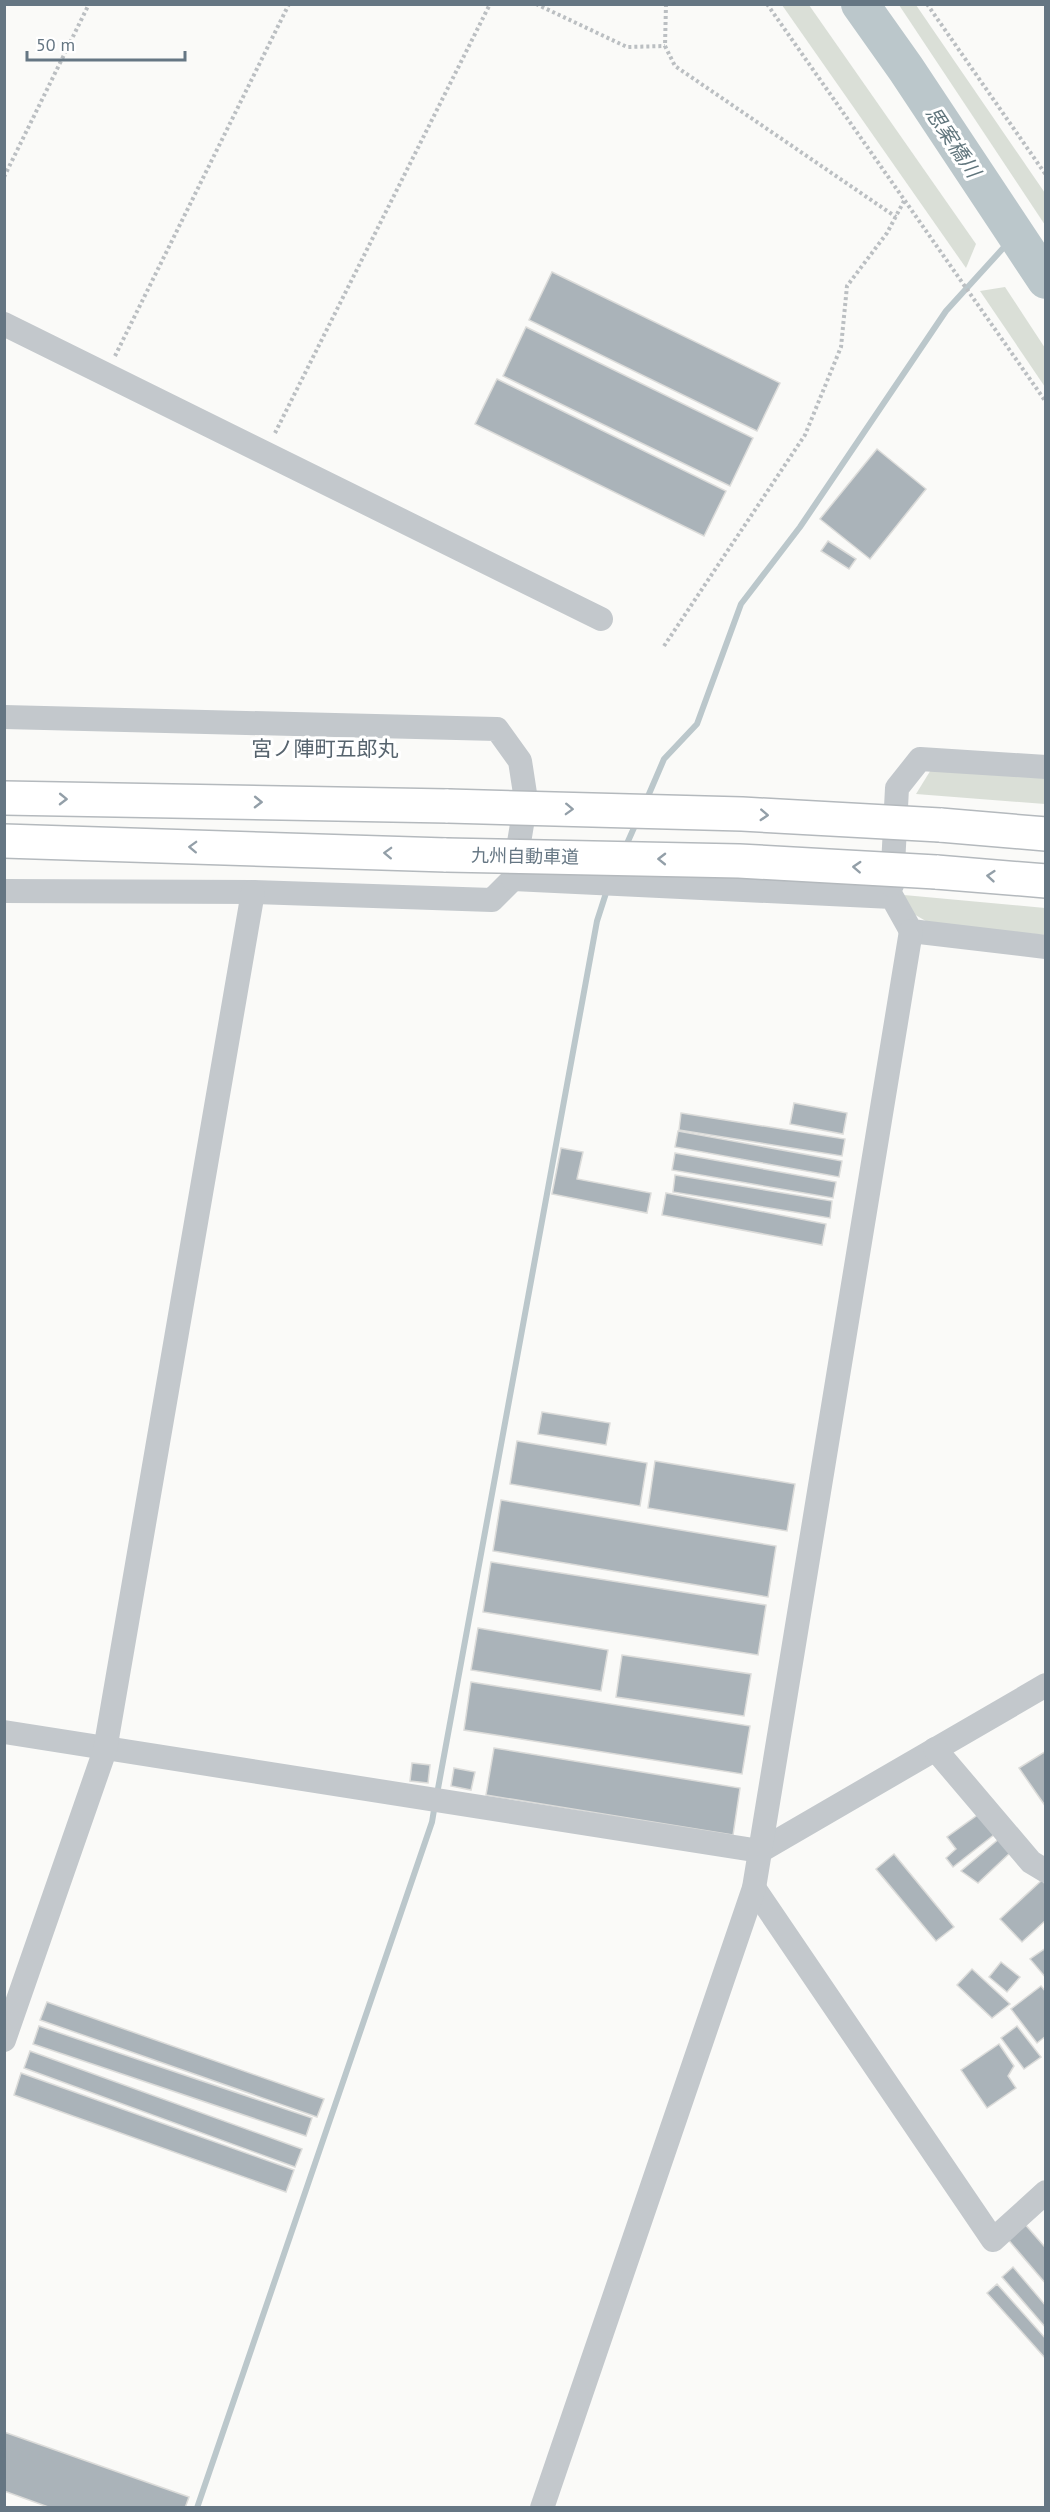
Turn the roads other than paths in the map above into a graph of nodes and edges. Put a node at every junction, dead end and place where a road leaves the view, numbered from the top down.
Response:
1 (4, 324) edge
2 (601, 619) dead end
3 (4, 717) edge
4 (1046, 767) edge
5 (4, 798) edge
6 (1046, 834) edge
7 (4, 841) edge
8 (513, 879) junction
9 (1046, 881) edge
10 (4, 891) edge
11 (253, 892) junction
12 (891, 897) junction
13 (911, 931) junction
14 (1046, 947) edge
15 (1046, 1685) edge
16 (4, 1732) edge
17 (935, 1749) junction
18 (105, 1750) junction
19 (760, 1851) junction
20 (1046, 1871) edge
21 (754, 1888) junction
22 (4, 2040) edge
23 (1046, 2192) edge
24 (542, 2508) edge

1 - 2 street
3 - 8 street
4 - 12 street
5 -> 6 highway, bridge
9 -> 7 highway, 九州自動車道, bridge
8 - 11 street
8 - 12 street
10 - 11 street
11 - 18 street
12 - 13 street
13 - 14 street
13 - 19 street
15 - 17 street
16 - 18 street
17 - 19 street
17 - 20 street
18 - 19 street
18 - 22 street
19 - 21 street
21 - 23 street
21 - 24 street

